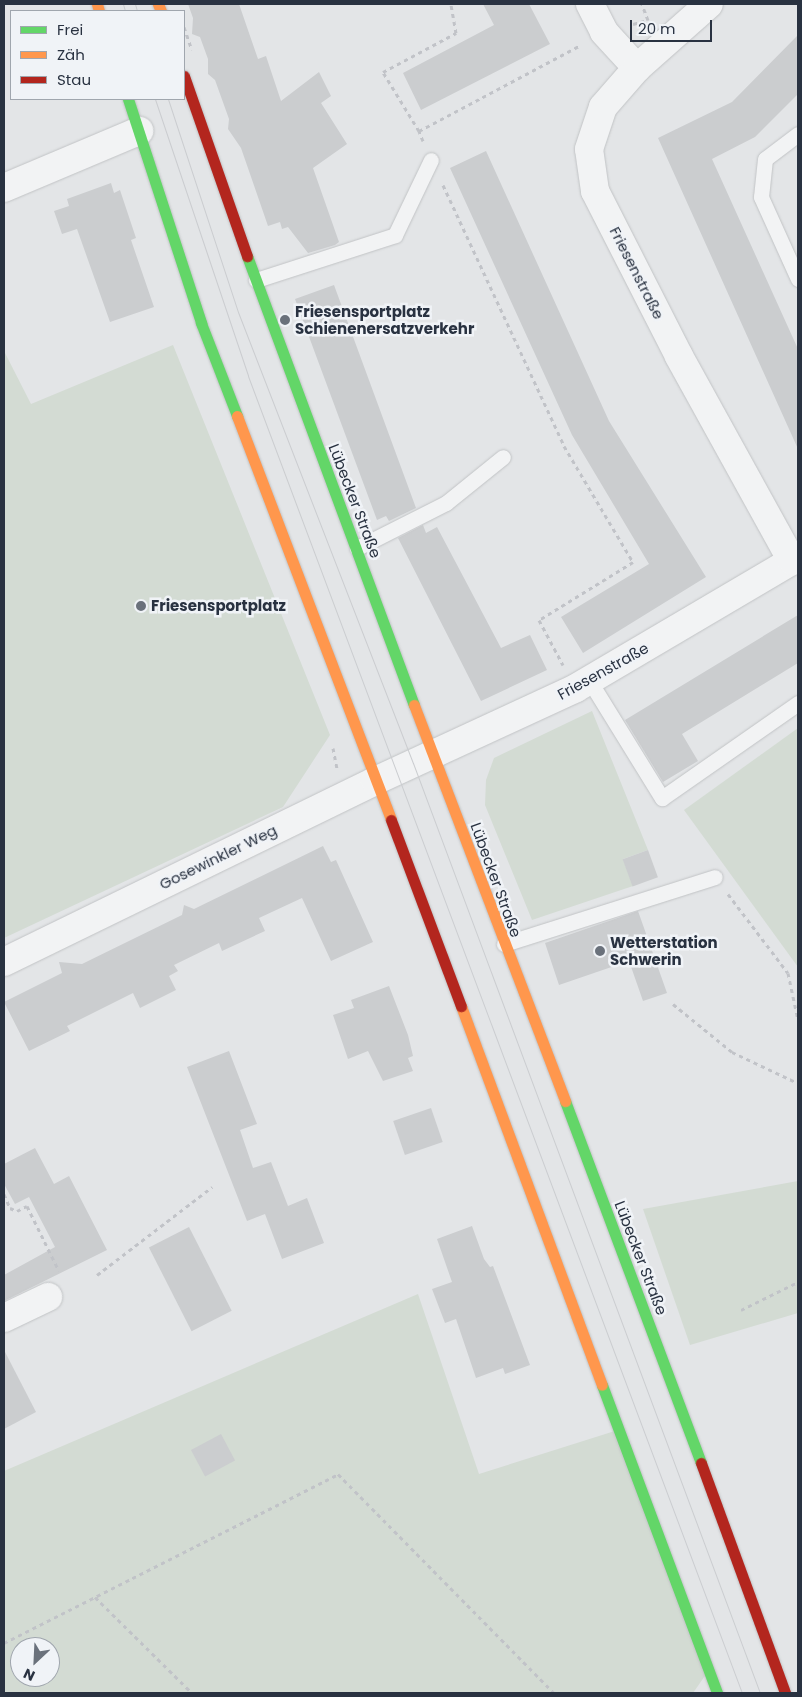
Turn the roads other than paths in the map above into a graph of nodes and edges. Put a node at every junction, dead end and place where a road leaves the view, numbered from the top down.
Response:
1 (590, 4) edge
2 (710, 4) edge
3 (637, 68) junction
4 (185, 79) edge
5 (128, 100) edge
6 (139, 131) junction
7 (798, 134) edge
8 (431, 160) road end
9 (4, 188) edge
10 (798, 279) edge
11 (256, 280) junction
12 (503, 458) dead end
13 (357, 548) junction
14 (795, 559) edge
15 (589, 680) junction
16 (798, 703) edge
17 (433, 754) junction
18 (375, 781) junction
19 (715, 876) road end
20 (504, 944) junction
21 (4, 962) edge
22 (48, 1297) dead end
23 (4, 1318) edge
24 (717, 1693) edge
25 (785, 1693) edge

1 - 3 street
2 - 3 street, Friesenstraße
3 - 14 street, Friesenstraße
4 - 11 street, Lübecker Straße
5 - 6 street
6 - 9 street
6 - 18 street
7 - 10 lane
8 - 11 lane
11 - 13 street, Lübecker Straße
12 - 13 lane
13 - 17 street, Lübecker Straße
14 - 15 street, Friesenstraße
15 - 16 lane
15 - 17 street, Friesenstraße
17 - 18 street, Gosewinkler Weg
17 - 20 street, Lübecker Straße
18 - 21 street, Gosewinkler Weg
18 - 24 street
19 - 20 lane
20 - 25 street, Lübecker Straße
22 - 23 street

